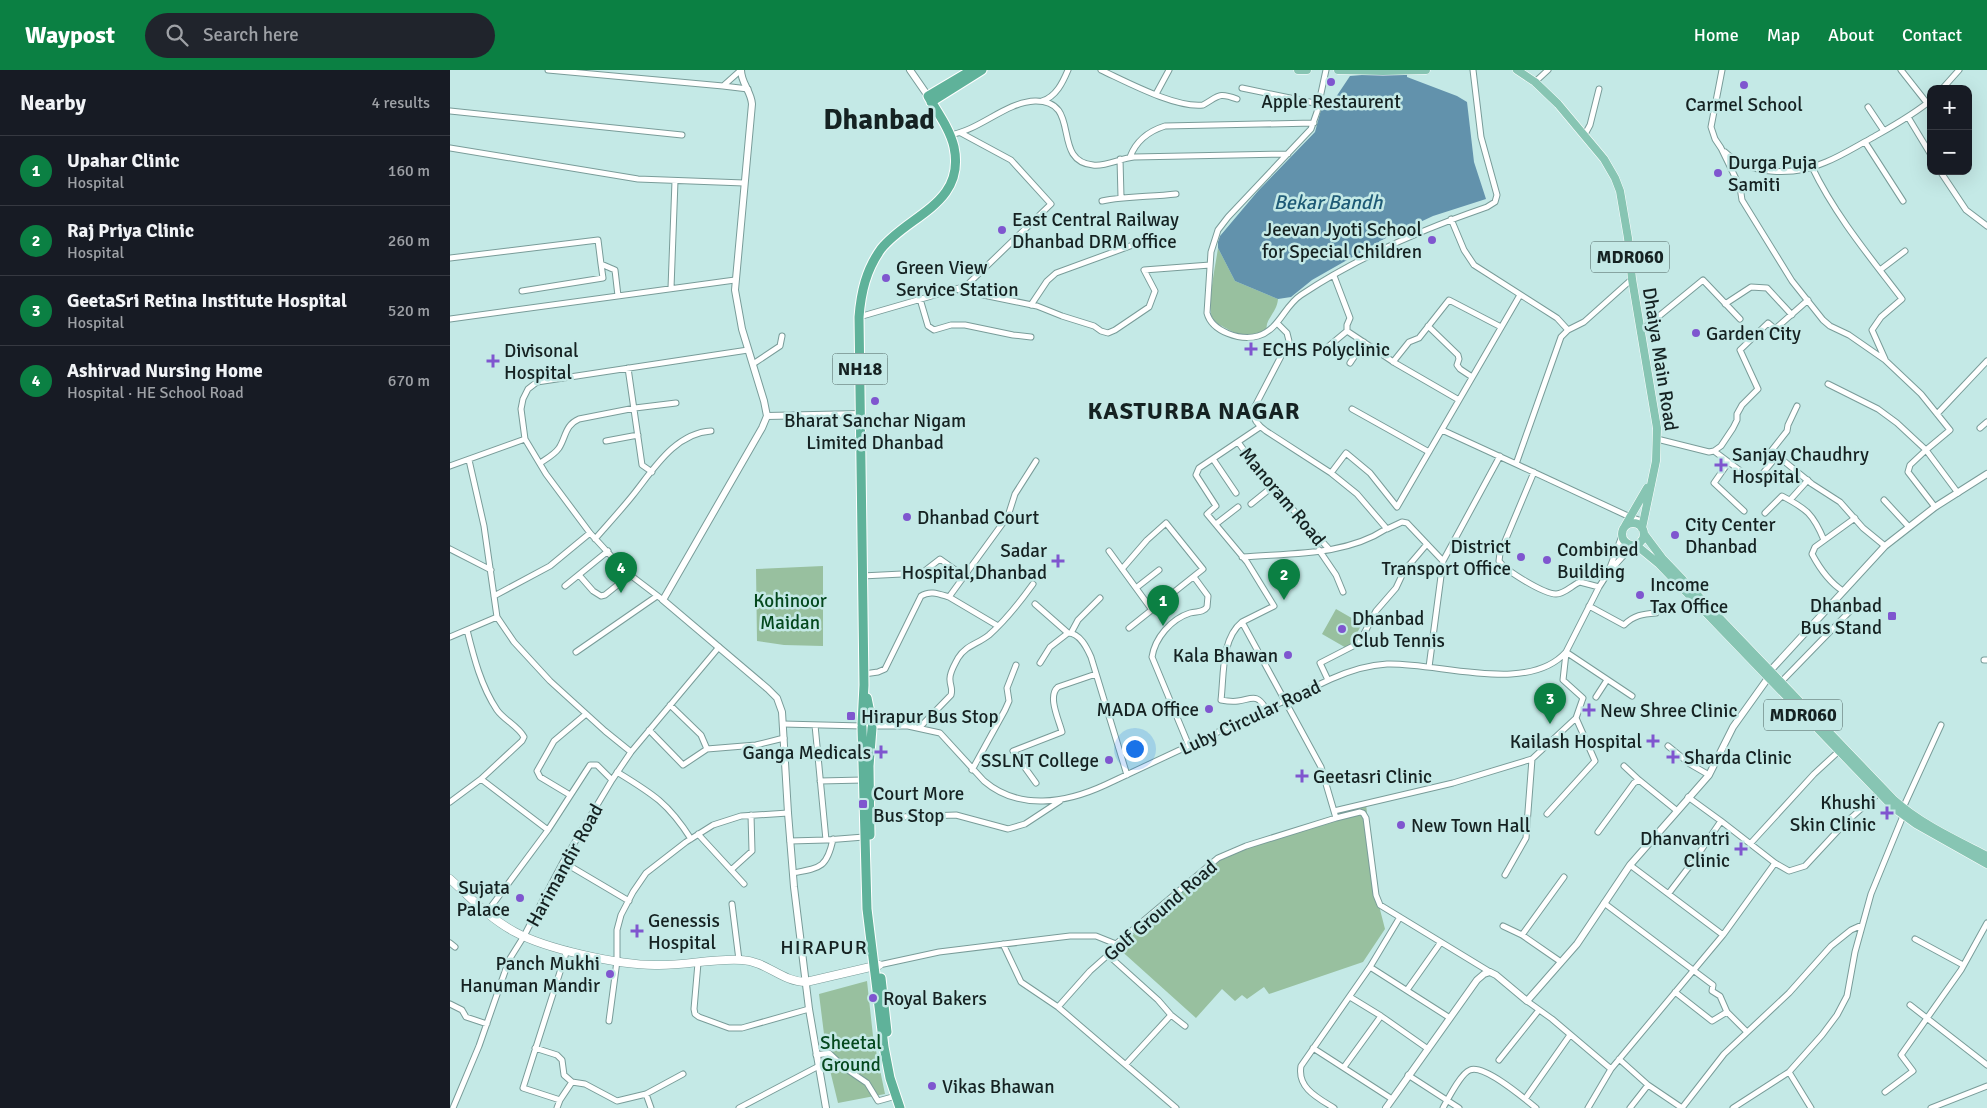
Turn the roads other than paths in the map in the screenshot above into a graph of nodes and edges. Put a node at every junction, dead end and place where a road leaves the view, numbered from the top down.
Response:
1 (548, 70) edge
2 (741, 70) edge
3 (910, 70) edge
4 (972, 70) edge
5 (982, 70) edge
6 (1068, 70) edge
7 (1101, 70) edge
8 (1169, 70) edge
9 (1298, 70) edge
10 (1307, 70) edge
11 (1326, 70) edge
12 (1338, 70) edge
13 (1426, 70) edge
14 (1473, 70) edge
15 (1518, 70) edge
16 (1548, 70) edge
17 (1722, 70) edge
18 (1902, 70) edge
19 (1958, 70) edge
20 (1384, 71) edge
21 (1535, 82) junction
22 (1945, 85) edge
23 (722, 86) junction
24 (1242, 88) dead end
25 (748, 89) junction
26 (1599, 89) dead end
27 (1156, 94) junction
28 (929, 99) junction
29 (1237, 99) dead end
30 (1927, 99) edge
31 (1041, 102) junction
32 (1927, 103) edge
33 (1319, 104) junction
34 (1868, 107) dead end
35 (450, 111) edge
36 (1908, 117) junction
37 (1314, 123) junction
38 (1884, 131) junction
39 (961, 133) junction
40 (682, 135) dead end
41 (950, 135) junction
42 (1584, 136) junction
43 (1865, 142) junction
44 (450, 148) edge
45 (1721, 148) junction
46 (1927, 148) edge
47 (1288, 154) junction
48 (1130, 157) junction
49 (1120, 158) junction
50 (1812, 167) junction
51 (1943, 175) edge
52 (675, 181) junction
53 (744, 183) junction
54 (1176, 194) dead end
55 (1121, 197) junction
56 (1102, 200) dead end
57 (1903, 201) dead end
58 (1451, 219) junction
59 (1987, 226) edge
60 (1141, 242) dead end
61 (1905, 251) dead end
62 (450, 258) edge
63 (601, 264) junction
64 (1210, 265) junction
65 (1880, 270) junction
66 (1334, 276) junction
67 (1632, 279) junction
68 (735, 280) junction
69 (671, 288) junction
70 (956, 290) junction
71 (522, 291) dead end
72 (1520, 295) junction
73 (618, 296) junction
74 (920, 299) junction
75 (1808, 300) junction
76 (1725, 304) junction
77 (1031, 305) junction
78 (1792, 315) junction
79 (858, 317) junction
80 (450, 319) edge
81 (1740, 319) dead end
82 (1277, 323) junction
83 (1428, 326) junction
84 (1502, 327) junction
85 (1568, 330) junction
86 (1642, 330) junction
87 (1347, 331) junction
88 (782, 336) dead end
89 (1031, 337) dead end
90 (1364, 342) junction
91 (1329, 346) dead end
92 (748, 350) junction
93 (1886, 360) junction
94 (1987, 360) edge
95 (1393, 362) junction
96 (1350, 363) dead end
97 (753, 364) junction
98 (628, 368) junction
99 (1472, 377) junction
100 (1828, 384) dead end
101 (1459, 400) junction
102 (676, 403) dead end
103 (1797, 406) dead end
104 (635, 408) junction
105 (1352, 409) dead end
106 (861, 414) junction
107 (1937, 414) junction
108 (767, 416) junction
109 (1987, 422) edge
110 (1260, 427) junction
111 (1980, 428) dead end
112 (1442, 430) junction
113 (711, 432) dead end
114 (638, 435) junction
115 (525, 439) junction
116 (1657, 439) junction
117 (606, 441) dead end
118 (1238, 442) junction
119 (1926, 450) junction
120 (1714, 451) junction
121 (1429, 452) junction
122 (1500, 456) junction
123 (1777, 456) junction
124 (1213, 459) junction
125 (469, 460) junction
126 (1036, 460) dead end
127 (540, 463) junction
128 (1728, 463) junction
129 (1516, 464) junction
130 (450, 466) edge
131 (652, 472) junction
132 (1534, 472) junction
133 (1331, 473) junction
134 (1987, 474) edge
135 (1750, 478) dead end
136 (1759, 478) dead end
137 (1808, 480) junction
138 (1650, 482) junction
139 (1272, 487) junction
140 (1236, 493) dead end
141 (1958, 493) junction
142 (1790, 500) junction
143 (1884, 500) dead end
144 (1251, 504) dead end
145 (1238, 507) dead end
146 (1935, 507) junction
147 (1744, 511) dead end
148 (1765, 513) dead end
149 (1630, 517) junction
150 (1855, 518) junction
151 (1216, 524) junction
152 (1909, 527) junction
153 (1643, 528) junction
154 (1386, 529) junction
155 (590, 533) junction
156 (1623, 533) junction
157 (595, 539) junction
158 (1824, 540) junction
159 (1427, 544) junction
160 (1634, 545) junction
161 (1885, 546) junction
162 (1329, 549) junction
163 (450, 550) edge
164 (1319, 550) junction
165 (1109, 551) dead end
166 (608, 552) junction
167 (1242, 557) junction
168 (1443, 561) junction
169 (1122, 569) junction
170 (491, 570) junction
171 (1159, 570) dead end
172 (1608, 573) junction
173 (579, 574) junction
174 (630, 575) junction
175 (862, 576) junction
176 (964, 576) junction
177 (1194, 577) junction
178 (1033, 584) dead end
179 (565, 586) dead end
180 (1599, 587) junction
181 (1136, 588) junction
182 (1843, 591) junction
183 (1343, 592) dead end
184 (494, 596) junction
185 (949, 597) junction
186 (660, 598) junction
187 (1100, 598) dead end
188 (1035, 604) dead end
189 (1589, 606) junction
190 (1852, 609) dead end
191 (1152, 610) junction
192 (1656, 613) dead end
193 (497, 617) junction
194 (1242, 622) junction
195 (998, 626) junction
196 (1129, 628) dead end
197 (467, 630) junction
198 (1070, 633) junction
199 (450, 637) edge
200 (719, 647) junction
201 (576, 652) dead end
202 (1566, 652) junction
203 (1040, 662) dead end
204 (1016, 665) dead end
205 (1429, 667) junction
206 (864, 674) junction
207 (1096, 674) junction
208 (1769, 675) junction
209 (1328, 680) junction
210 (1607, 680) junction
211 (1781, 682) junction
212 (1596, 696) dead end
213 (1632, 696) dead end
214 (1284, 701) junction
215 (670, 705) junction
216 (1266, 709) junction
217 (586, 714) junction
218 (1576, 718) junction
219 (783, 724) junction
220 (815, 725) junction
221 (1941, 725) dead end
222 (867, 726) junction
223 (919, 728) junction
224 (649, 730) junction
225 (784, 738) junction
226 (1189, 746) junction
227 (1668, 746) dead end
228 (707, 749) junction
229 (1839, 751) junction
230 (631, 752) junction
231 (1532, 760) junction
232 (1624, 766) dead end
233 (972, 770) junction
234 (618, 772) junction
235 (1126, 775) junction
236 (1709, 775) junction
237 (481, 779) junction
238 (612, 780) junction
239 (863, 780) junction
240 (1639, 780) junction
241 (820, 781) junction
242 (1036, 783) dead end
243 (1878, 793) junction
244 (570, 795) junction
245 (1688, 797) junction
246 (1062, 799) junction
247 (450, 802) edge
248 (1676, 810) junction
249 (1334, 811) junction
250 (1903, 812) junction
251 (788, 813) junction
252 (1547, 814) dead end
253 (751, 815) junction
254 (1336, 818) junction
255 (866, 819) junction
256 (1722, 821) junction
257 (548, 830) junction
258 (1598, 832) dead end
259 (698, 834) junction
260 (864, 837) junction
261 (691, 839) junction
262 (833, 839) junction
263 (826, 840) junction
264 (790, 841) junction
265 (1750, 844) junction
266 (1987, 856) edge
267 (563, 862) junction
268 (1776, 863) junction
269 (1987, 864) edge
270 (1630, 865) junction
271 (731, 870) junction
272 (793, 873) junction
273 (1505, 875) dead end
274 (1564, 877) dead end
275 (450, 879) edge
276 (744, 884) dead end
277 (1669, 893) junction
278 (629, 900) junction
279 (1604, 903) junction
280 (732, 904) dead end
281 (487, 912) junction
282 (1400, 917) junction
283 (1987, 923) edge
284 (1862, 925) junction
285 (1503, 926) dead end
286 (1522, 935) junction
287 (1723, 935) junction
288 (524, 936) junction
289 (1915, 939) dead end
290 (1441, 942) junction
291 (1004, 944) junction
292 (1116, 944) junction
293 (567, 950) junction
294 (1108, 955) junction
295 (617, 960) junction
296 (739, 960) junction
297 (1561, 962) junction
298 (698, 963) junction
299 (1962, 965) junction
300 (877, 966) junction
301 (1370, 967) junction
302 (1693, 970) junction
303 (1490, 972) junction
304 (806, 982) junction
305 (1407, 990) junction
306 (1674, 992) junction
307 (1350, 998) junction
308 (1527, 1001) junction
309 (450, 1004) edge
310 (1910, 1005) dead end
311 (1058, 1007) junction
312 (809, 1009) junction
313 (1538, 1010) junction
314 (1727, 1012) junction
315 (1171, 1015) junction
316 (1381, 1016) junction
317 (1450, 1018) junction
318 (1927, 1018) junction
319 (609, 1021) dead end
320 (487, 1024) junction
321 (1185, 1026) dead end
322 (1747, 1032) junction
323 (1570, 1035) junction
324 (535, 1048) junction
325 (1313, 1048) junction
326 (1428, 1049) junction
327 (816, 1055) junction
328 (1619, 1059) junction
329 (1499, 1060) dead end
330 (1126, 1064) junction
331 (1987, 1065) edge
332 (817, 1067) junction
333 (1344, 1068) junction
334 (1611, 1070) junction
335 (1789, 1072) junction
336 (684, 1074) dead end
337 (1408, 1075) junction
338 (572, 1082) junction
339 (1648, 1084) junction
340 (1987, 1086) edge
341 (1885, 1092) dead end
342 (646, 1094) junction
343 (896, 1096) junction
344 (1392, 1099) junction
345 (1525, 1099) junction
346 (560, 1100) junction
347 (1448, 1100) junction
348 (741, 1107) edge
349 (454, 1108) edge
350 (556, 1108) edge
351 (651, 1108) edge
352 (826, 1108) edge
353 (900, 1108) edge
354 (906, 1108) edge
355 (1176, 1108) edge
356 (1334, 1108) edge
357 (1386, 1108) edge
358 (1443, 1108) edge
359 (1458, 1108) edge
360 (1536, 1108) edge
361 (1588, 1108) edge
362 (1630, 1108) edge
363 (1682, 1108) edge
364 (1733, 1108) edge
365 (1810, 1108) edge
366 (1931, 1108) edge

1 - 23 street
2 - 23 street
2 - 25 street
3 - 28 street
4 - 28 highway
5 - 28 highway
6 - 31 street
7 - 27 street
8 - 27 street
9 - 10 main road
11 - 33 street
12 - 20 main road
13 - 20 main road
14 - 58 street
15 - 21 main road, Dhaiya Main Road / MDR060
16 - 21 street
17 - 45 street
18 - 30 street
19 - 22 street
21 - 42 main road, Dhaiya Main Road / MDR060
23 - 25 street
24 - 33 street
25 - 53 street
26 - 42 street
27 - 29 street
28 - 41 highway, NH18
31 - 39 street
31 - 49 street
32 - 36 street
33 - 37 street
34 - 38 street
35 - 40 street
36 - 38 street
36 - 46 street
37 - 47 street
37 - 48 street
38 - 43 street
39 - 41 street
39 - 70 street
41 - 79 highway, NH18
42 - 67 main road, Dhaiya Main Road / MDR060
43 - 50 street
43 - 57 street
44 - 52 street
45 - 50 street
45 - 75 street
47 - 48 street
47 - 64 street
48 - 49 street
49 - 55 street
50 - 65 street
51 - 59 street
52 - 53 street
52 - 69 street
53 - 68 street
54 - 55 street
55 - 56 street
58 - 66 street
58 - 72 street
60 - 77 street
61 - 65 street
62 - 63 street
63 - 71 street
63 - 73 street
64 - 77 street
64 - 82 street
65 - 93 street
66 - 82 street
66 - 87 street
67 - 85 street
67 - 86 main road, Dhaiya Main Road / MDR060
68 - 69 street
68 - 92 street
69 - 73 street
70 - 74 street
70 - 77 street
72 - 84 street
72 - 85 street
73 - 80 street
74 - 79 street
74 - 89 street
75 - 78 street
75 - 93 street
76 - 78 street
76 - 81 street
76 - 86 street
78 - 120 street
79 - 106 highway, NH18
82 - 110 street
83 - 84 street
83 - 95 street
83 - 99 street
84 - 99 street
85 - 129 street
86 - 116 main road, Dhaiya Main Road / MDR060
87 - 90 street
87 - 91 street
88 - 97 street
90 - 95 street
90 - 96 street
92 - 97 street
92 - 98 street
93 - 107 street
94 - 107 street
95 - 101 street
97 - 108 street
98 - 104 street
98 - 115 street
99 - 101 street
100 - 119 street
101 - 112 street
102 - 104 street
103 - 123 street
104 - 114 street
104 - 127 street
105 - 121 street
106 - 108 street
106 - 175 highway, NH18
107 - 119 street
108 - 186 street
109 - 111 street
110 - 118 street
110 - 133 street
112 - 121 street
112 - 122 street
113 - 131 street
114 - 117 street
114 - 131 street
115 - 125 street
115 - 127 street
116 - 120 street
116 - 138 main road, Dhaiya Main Road / MDR060
118 - 124 street
118 - 139 street, Manoram Road
119 - 141 street
119 - 146 street
120 - 128 street
121 - 133 street
122 - 129 street
122 - 168 street
123 - 136 street
123 - 137 street
124 - 140 street
124 - 151 street
125 - 130 street
125 - 170 street
126 - 176 street
127 - 155 street
128 - 135 street
128 - 147 street
129 - 132 street
131 - 157 street
132 - 149 street
132 - 180 street
133 - 154 street
134 - 141 street
137 - 142 street
137 - 150 street
138 - 149 main road, MDR060
138 - 153 main road, MDR060
139 - 144 street
139 - 162 street, Manoram Road
141 - 146 street
142 - 148 street
142 - 158 street
143 - 152 street
145 - 151 street
146 - 152 street
149 - 153 street
149 - 156 main road, MDR060
150 - 158 street
150 - 161 street
151 - 167 street
152 - 161 street
153 - 156 main road
153 - 160 main road, MDR060
153 - 208 main road, MDR060
154 - 159 street
154 - 162 street
155 - 157 street
155 - 184 street
156 - 160 main road, MDR060
156 - 172 street, Luby Circular Road
157 - 166 street
158 - 182 street
159 - 168 street
159 - 209 street
160 - 172 street, Luby Circular Road
160 - 208 main road, MDR060
161 - 182 street
162 - 164 street
163 - 170 street
164 - 167 street
164 - 183 street
165 - 169 street
166 - 173 street
166 - 174 street
167 - 194 street
168 - 205 street
169 - 177 street
169 - 181 street
170 - 184 street
171 - 181 street
172 - 180 street, Luby Circular Road
173 - 174 street
173 - 179 street
174 - 186 street
175 - 176 street
175 - 206 highway, NH18
176 - 185 street
177 - 191 street
177 - 226 street
178 - 195 street
180 - 189 street, Luby Circular Road
181 - 191 street
182 - 208 street
184 - 193 street
185 - 195 street
185 - 206 street
186 - 200 street
186 - 201 street
187 - 198 street
188 - 198 street
189 - 192 street
189 - 202 street, Luby Circular Road
190 - 211 street
191 - 196 street
193 - 197 street
193 - 217 street
194 - 214 street
194 - 216 street
195 - 223 street
197 - 199 street
197 - 237 street
198 - 203 street
198 - 207 street
200 - 215 street, Harimandir Road
200 - 219 street
202 - 205 street, Luby Circular Road
202 - 210 street
202 - 218 street
204 - 233 street
205 - 209 street, Luby Circular Road
206 - 222 highway, NH18
207 - 235 street
207 - 242 street
208 - 211 main road, MDR060
208 - 229 main road, MDR060
208 - 236 street
209 - 214 street, Luby Circular Road
210 - 212 street
210 - 213 street
211 - 250 main road, MDR060
214 - 216 street, Luby Circular Road
214 - 249 street
215 - 224 street, Harimandir Road
215 - 228 street
216 - 226 street, Luby Circular Road
217 - 230 street
217 - 244 street
218 - 231 street
218 - 252 street
219 - 220 street, Luby Circular Road
219 - 225 street
220 - 222 street, Luby Circular Road
220 - 241 street
221 - 250 street
222 - 223 street, Luby Circular Road
222 - 239 highway, NH18
222 - 255 highway, NH18
223 - 233 street, Luby Circular Road
224 - 228 street
224 - 230 street, Harimandir Road
225 - 228 street
225 - 251 street
226 - 235 street, Luby Circular Road
227 - 236 street
229 - 243 main road, MDR060
229 - 265 street
230 - 234 street, Harimandir Road
231 - 249 street
231 - 273 street
232 - 240 street
233 - 246 street, Luby Circular Road
234 - 238 street, Harimandir Road
234 - 261 street
235 - 246 street, Luby Circular Road
236 - 245 street
237 - 247 street
237 - 257 street
238 - 244 street
238 - 267 street, Harimandir Road
239 - 241 street
239 - 255 highway, NH18
240 - 248 street
240 - 258 street
241 - 263 street
243 - 250 main road, MDR060
243 - 268 street
244 - 257 street
245 - 248 street
245 - 256 street
246 - 255 street
248 - 270 street
249 - 254 street
250 - 266 main road, MDR060
250 - 269 main road, MDR060
250 - 284 street
251 - 253 street
251 - 264 street
253 - 259 street
253 - 271 street
254 - 282 street, Golf Ground Road
254 - 292 street, Golf Ground Road
255 - 260 highway, NH18
255 - 300 highway, NH18
256 - 265 street
256 - 277 street
257 - 281 street
259 - 261 street
259 - 271 street
260 - 262 street
260 - 300 highway, NH18
261 - 278 street
262 - 263 street
262 - 272 street
263 - 264 street
264 - 272 street
265 - 268 street
267 - 278 street
267 - 288 street, Harimandir Road
268 - 287 street
270 - 277 street
270 - 279 street
271 - 276 street
272 - 304 street
274 - 286 street
275 - 281 main road
277 - 287 street
278 - 295 street
279 - 297 street
279 - 302 street
280 - 296 street
281 - 288 main road
282 - 290 street
282 - 301 street
283 - 299 street
284 - 322 street
284 - 335 street
285 - 286 street
286 - 297 street
287 - 302 street
288 - 293 main road
288 - 320 street, Harimandir Road
289 - 299 street
290 - 303 street
290 - 305 street
291 - 292 street
291 - 300 street
291 - 311 street
292 - 294 street, Golf Ground Road
293 - 295 main road
293 - 324 street
294 - 311 street, Golf Ground Road
294 - 315 street
295 - 298 main road
295 - 319 street
296 - 298 main road
296 - 304 main road
297 - 308 street
298 - 312 street
299 - 318 street
300 - 304 main road
300 - 343 highway, NH18
300 - 354 highway, NH18
301 - 305 street
301 - 307 street
302 - 306 street
302 - 314 street
303 - 308 street
303 - 317 street
304 - 312 street
305 - 317 street
306 - 314 street
306 - 328 street
307 - 316 street
307 - 325 street
308 - 313 street
309 - 320 street
310 - 318 street
311 - 330 street
312 - 327 street
313 - 323 street
313 - 329 street
314 - 322 street
315 - 321 street
315 - 330 street
316 - 326 street
316 - 333 street
317 - 326 street
318 - 331 street
318 - 341 street
320 - 349 street, Harimandir Road
322 - 363 street
323 - 334 street
323 - 345 street
324 - 338 street
324 - 346 street
325 - 333 street
325 - 356 street
326 - 337 street
327 - 332 street
327 - 343 street
328 - 334 street
328 - 339 street
330 - 355 street
332 - 348 street
332 - 352 street
333 - 344 street
334 - 361 street
335 - 364 street
335 - 365 street
336 - 342 street
337 - 344 street
337 - 347 street
338 - 342 street
338 - 346 street
339 - 362 street
339 - 363 street
340 - 366 street
342 - 351 street
343 - 353 highway, NH18
344 - 357 street
345 - 347 street
345 - 360 street
346 - 350 street
347 - 358 street
347 - 359 street

